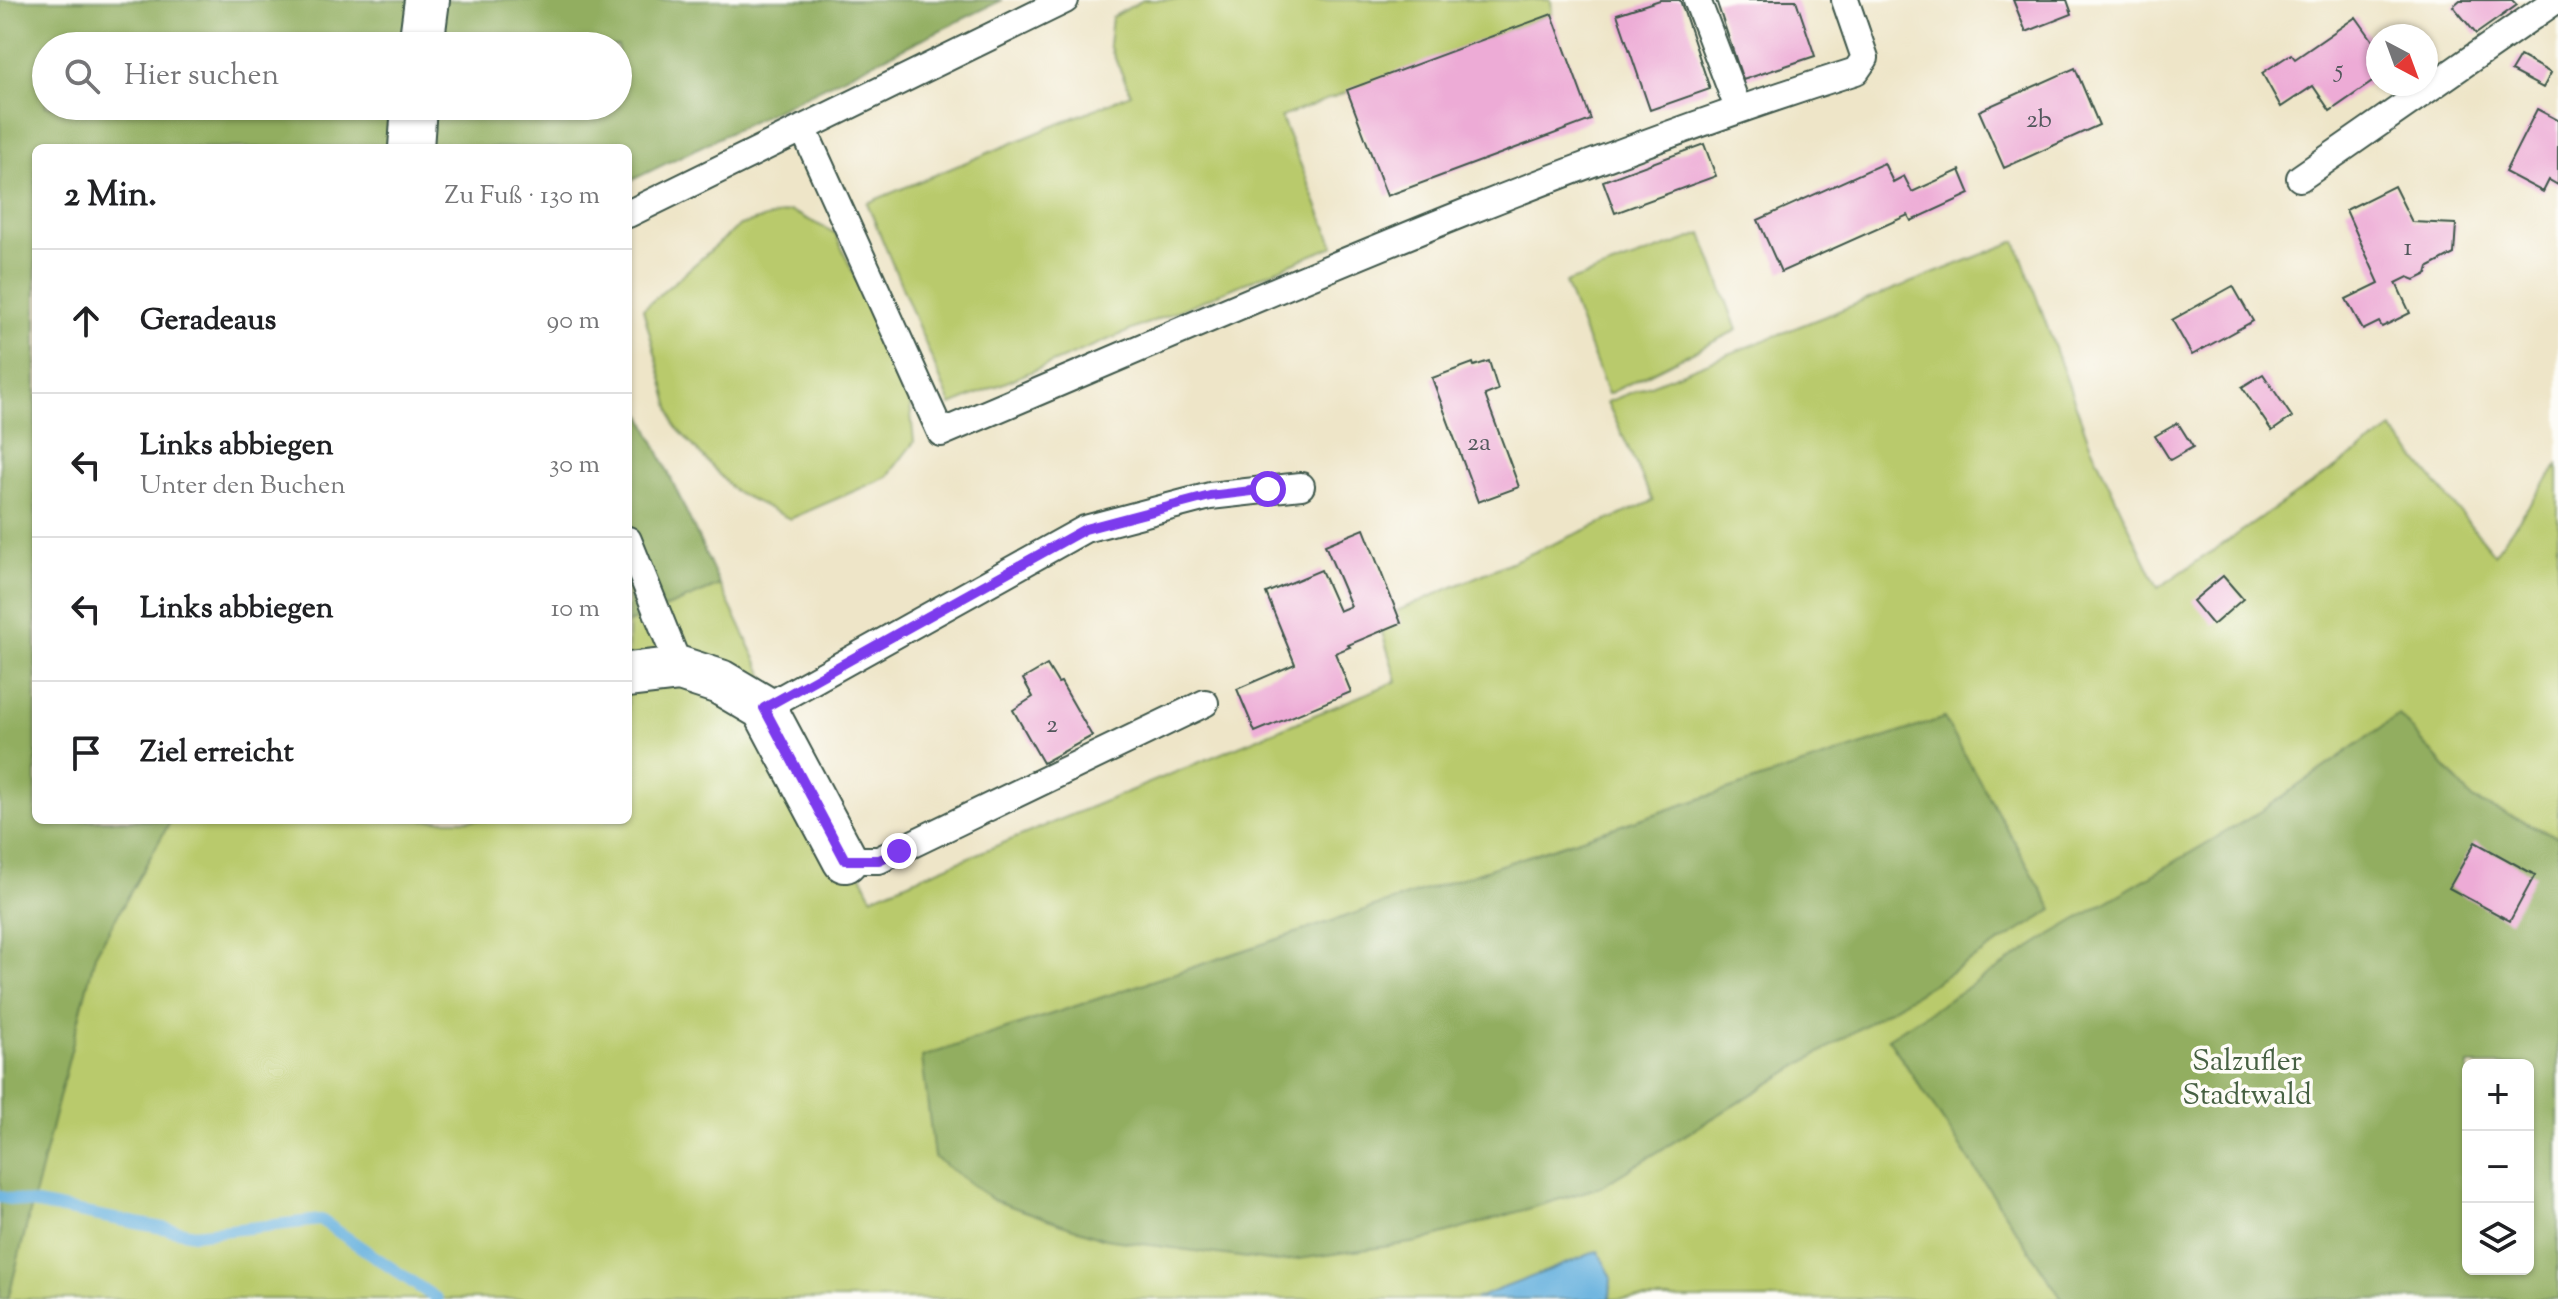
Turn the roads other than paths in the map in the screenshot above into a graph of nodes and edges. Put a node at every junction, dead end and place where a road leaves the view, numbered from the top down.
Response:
1 (427, 0) edge
2 (1065, 0) edge
3 (1697, 0) edge
4 (1845, 0) edge
5 (2556, 0) edge
6 (423, 32) edge
7 (1738, 108) junction
8 (413, 120) edge
9 (803, 128) junction
10 (411, 144) edge
11 (2300, 178) dead end
12 (632, 212) edge
13 (1301, 486) dead end
14 (632, 550) edge
15 (680, 669) junction
16 (632, 675) edge
17 (1205, 703) dead end
18 (764, 708) junction
19 (845, 860) joint

1 - 6 street
2 - 9 lane
3 - 7 lane
4 - 7 lane
5 - 11 lane
7 - 9 lane
8 - 10 street
9 - 12 lane
13 - 18 lane
14 - 15 lane
15 - 16 street
15 - 18 street
17 - 19 lane
18 - 19 street

